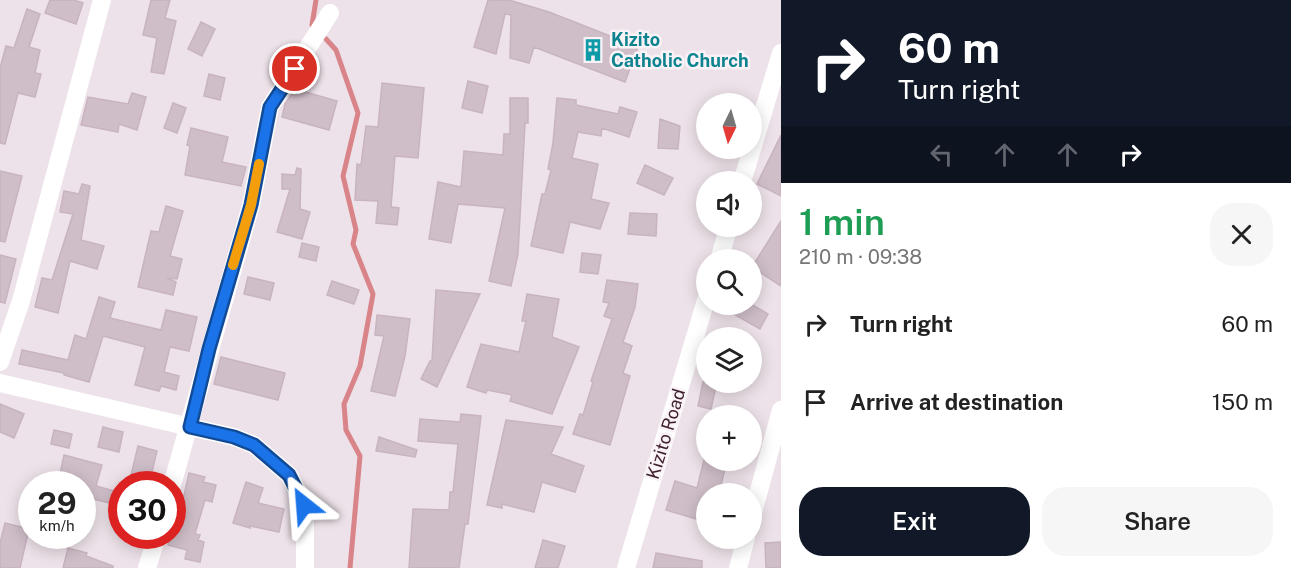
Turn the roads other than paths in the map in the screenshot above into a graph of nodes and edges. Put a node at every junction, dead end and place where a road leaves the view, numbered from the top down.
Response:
1 (102, 0) edge
2 (330, 13) dead end
3 (781, 52) edge
4 (745, 171) edge
5 (702, 315) edge
6 (0, 362) edge
7 (0, 383) edge
8 (781, 410) edge
9 (190, 427) junction
10 (176, 471) edge
11 (761, 483) edge
12 (153, 549) edge
13 (743, 549) edge
14 (147, 568) edge
15 (305, 568) edge
16 (626, 568) edge
17 (738, 568) edge

1 - 6 street
2 - 9 street
3 - 4 street
5 - 16 street, Kizito Road
7 - 9 street
8 - 11 street
9 - 10 street
9 - 15 street
12 - 14 street
13 - 17 street

